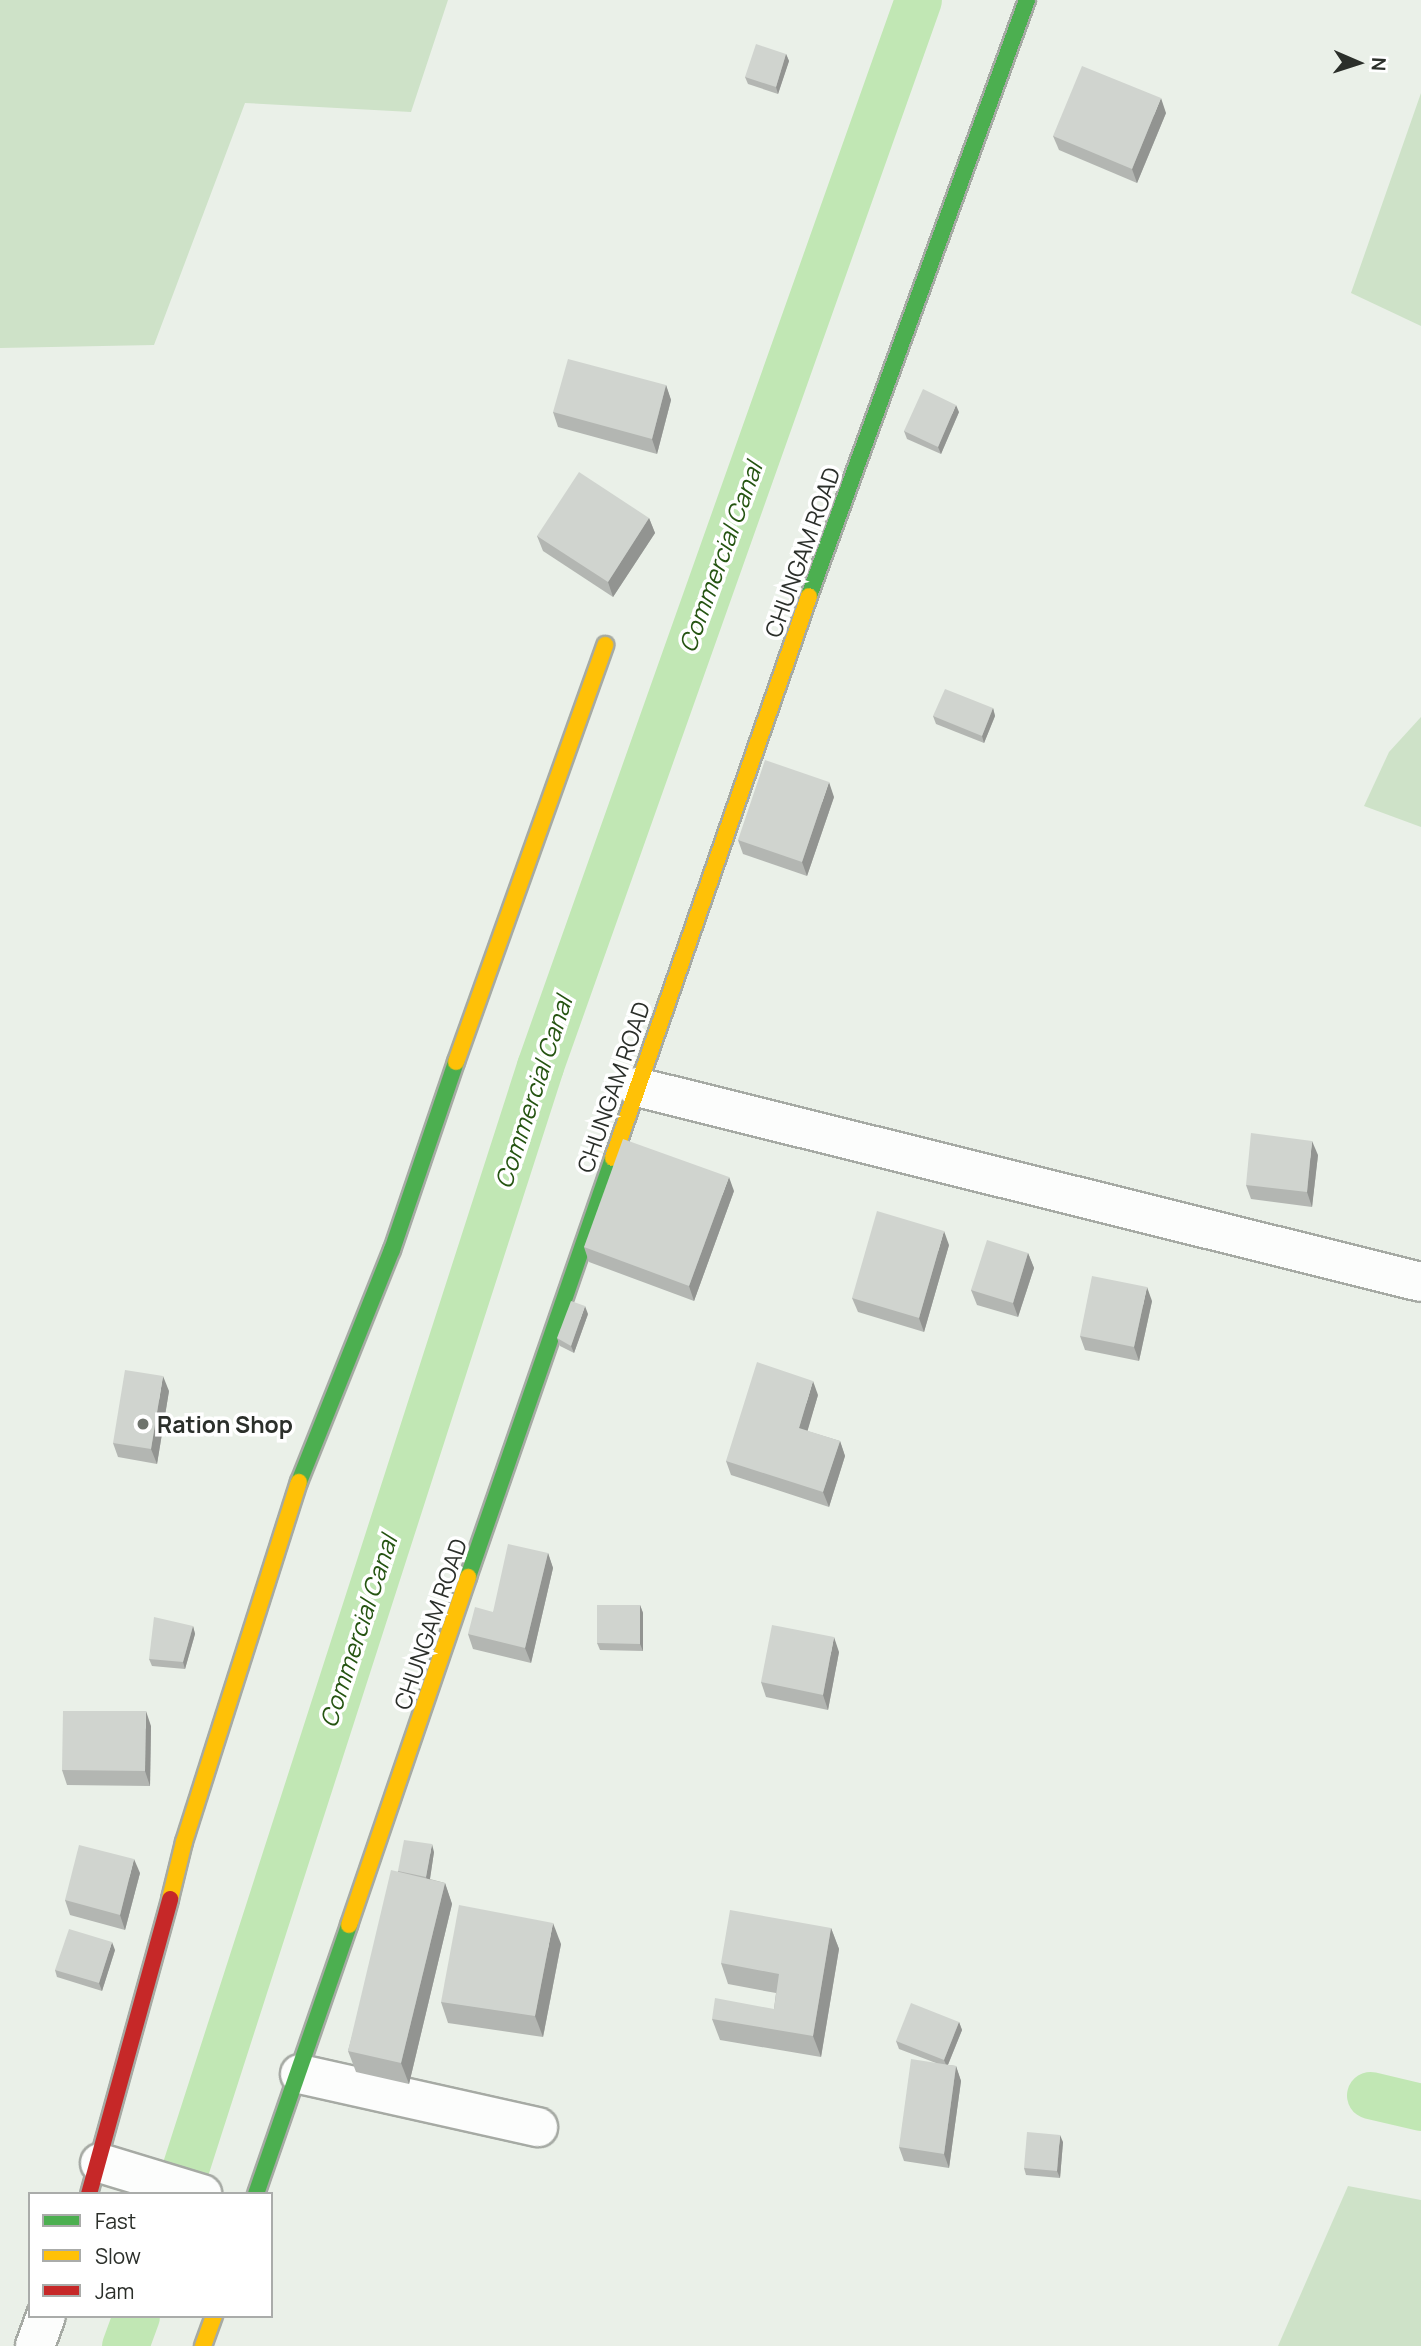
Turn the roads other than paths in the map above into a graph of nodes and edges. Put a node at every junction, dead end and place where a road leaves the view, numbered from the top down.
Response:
1 (1027, 0) edge
2 (605, 645) dead end
3 (637, 1087) junction
4 (1421, 1282) edge
5 (300, 2074) junction
6 (538, 2127) dead end
7 (101, 2175) edge
8 (191, 2192) edge
9 (257, 2192) edge
10 (45, 2318) edge
11 (213, 2318) edge
12 (35, 2346) edge
13 (203, 2346) edge

1 - 3 main road, CHUNGAM ROAD
2 - 7 main road
3 - 4 street
3 - 5 main road, CHUNGAM ROAD
5 - 6 street
5 - 9 main road, CHUNGAM ROAD
7 - 8 street
10 - 12 street
11 - 13 main road

